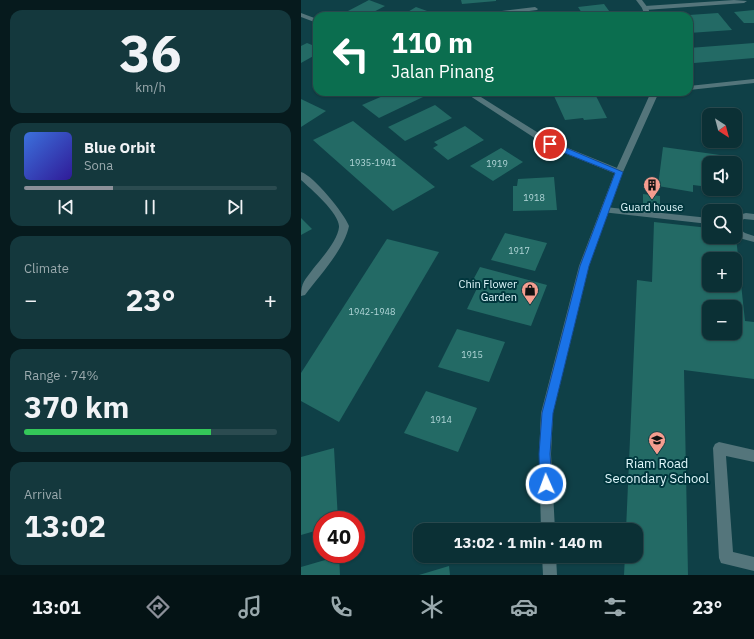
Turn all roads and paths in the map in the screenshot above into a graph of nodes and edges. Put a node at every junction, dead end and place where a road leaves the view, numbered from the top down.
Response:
1 (639, 0) edge
2 (744, 1) edge
3 (645, 8) junction
4 (535, 9) dead end
5 (510, 12) edge
6 (646, 12) edge
7 (301, 15) edge
8 (313, 20) edge
9 (754, 81) edge
10 (693, 88) edge
11 (474, 96) edge
12 (653, 96) edge
13 (619, 172) junction
14 (301, 174) edge
15 (605, 210) junction
16 (742, 216) edge
17 (754, 216) edge
18 (702, 220) edge
19 (742, 236) edge
20 (754, 239) edge
21 (301, 292) edge
22 (754, 456) edge
23 (548, 523) edge
24 (549, 563) edge
25 (754, 564) edge
26 (550, 575) edge

1 - 3 street
2 - 3 street
3 - 6 street
4 - 5 street
7 - 8 street
9 - 10 street
11 - 13 street
12 - 13 street
13 - 15 street
14 - 21 street
15 - 18 street
15 - 23 street
16 - 17 street
19 - 20 street
22 - 25 street
24 - 26 street

